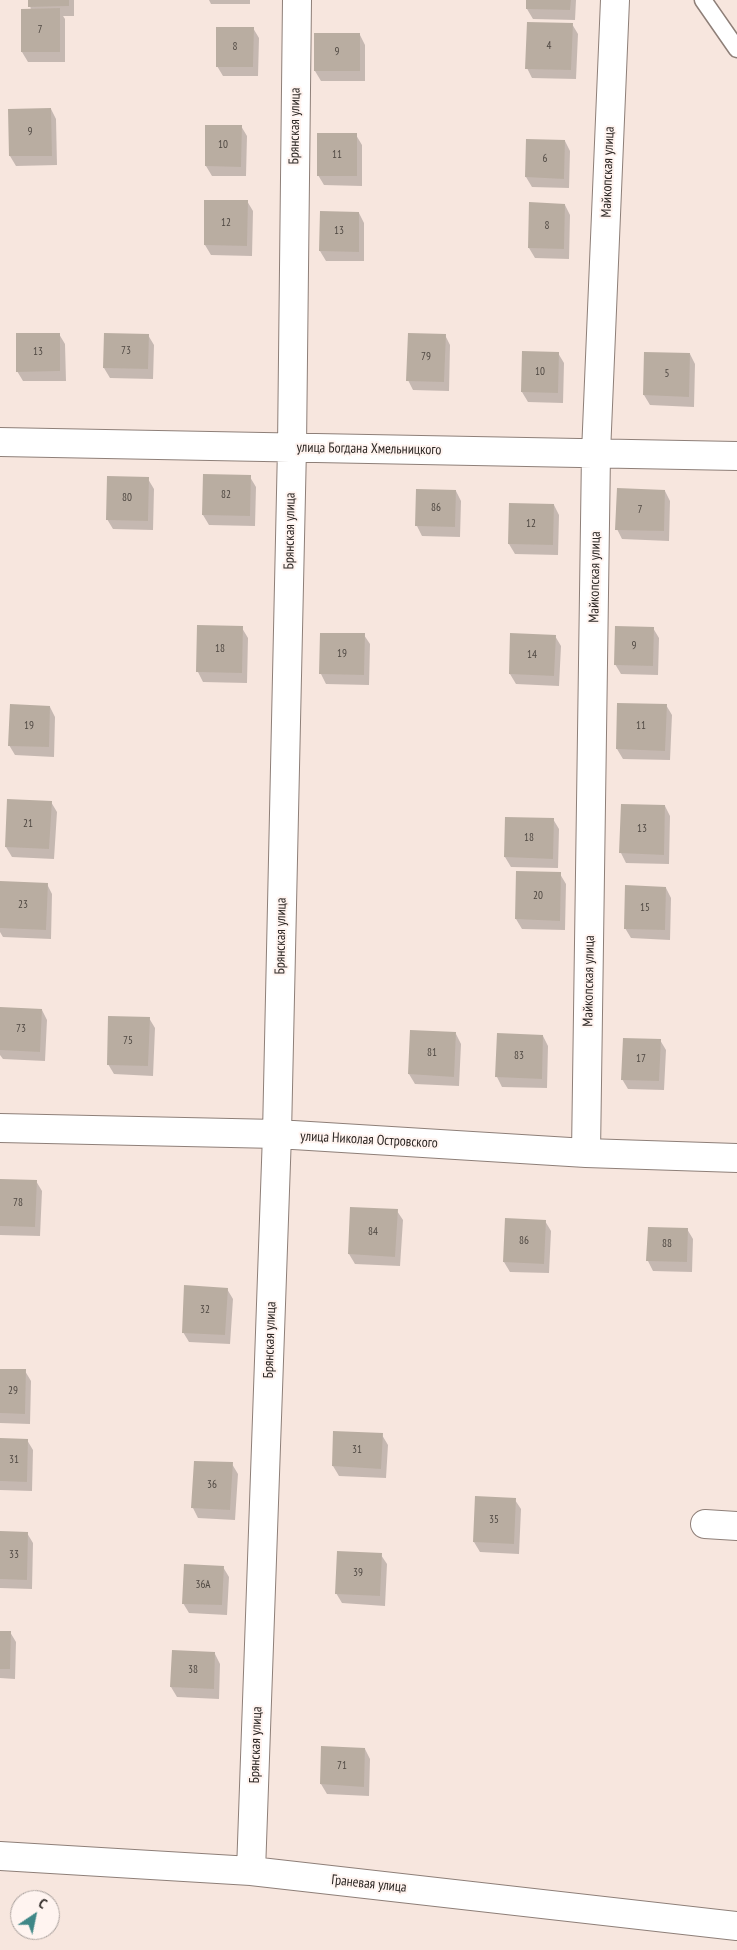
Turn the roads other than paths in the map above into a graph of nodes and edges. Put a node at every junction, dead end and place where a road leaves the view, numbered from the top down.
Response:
1 (297, 0) edge
2 (616, 0) edge
3 (703, 0) edge
4 (737, 49) edge
5 (0, 442) edge
6 (292, 447) junction
7 (596, 453) junction
8 (737, 456) edge
9 (0, 1128) edge
10 (277, 1134) junction
11 (586, 1153) junction
12 (737, 1158) edge
13 (705, 1524) dead end
14 (737, 1526) edge
15 (0, 1856) edge
16 (251, 1871) junction
17 (737, 1926) edge

1 - 6 street, Брянская улица
2 - 7 street, Майкопская улица
3 - 4 lane
5 - 6 street, улица Богдана Хмельницкого
6 - 7 street, улица Богдана Хмельницкого
6 - 10 street, Брянская улица
7 - 8 street, улица Богдана Хмельницкого
7 - 11 street, Майкопская улица
9 - 10 street, улица Николая Островского
10 - 11 street, улица Николая Островского
10 - 16 street, Брянская улица
11 - 12 street, улица Николая Островского
13 - 14 street
15 - 16 street, Граневая улица
16 - 17 street, Граневая улица

